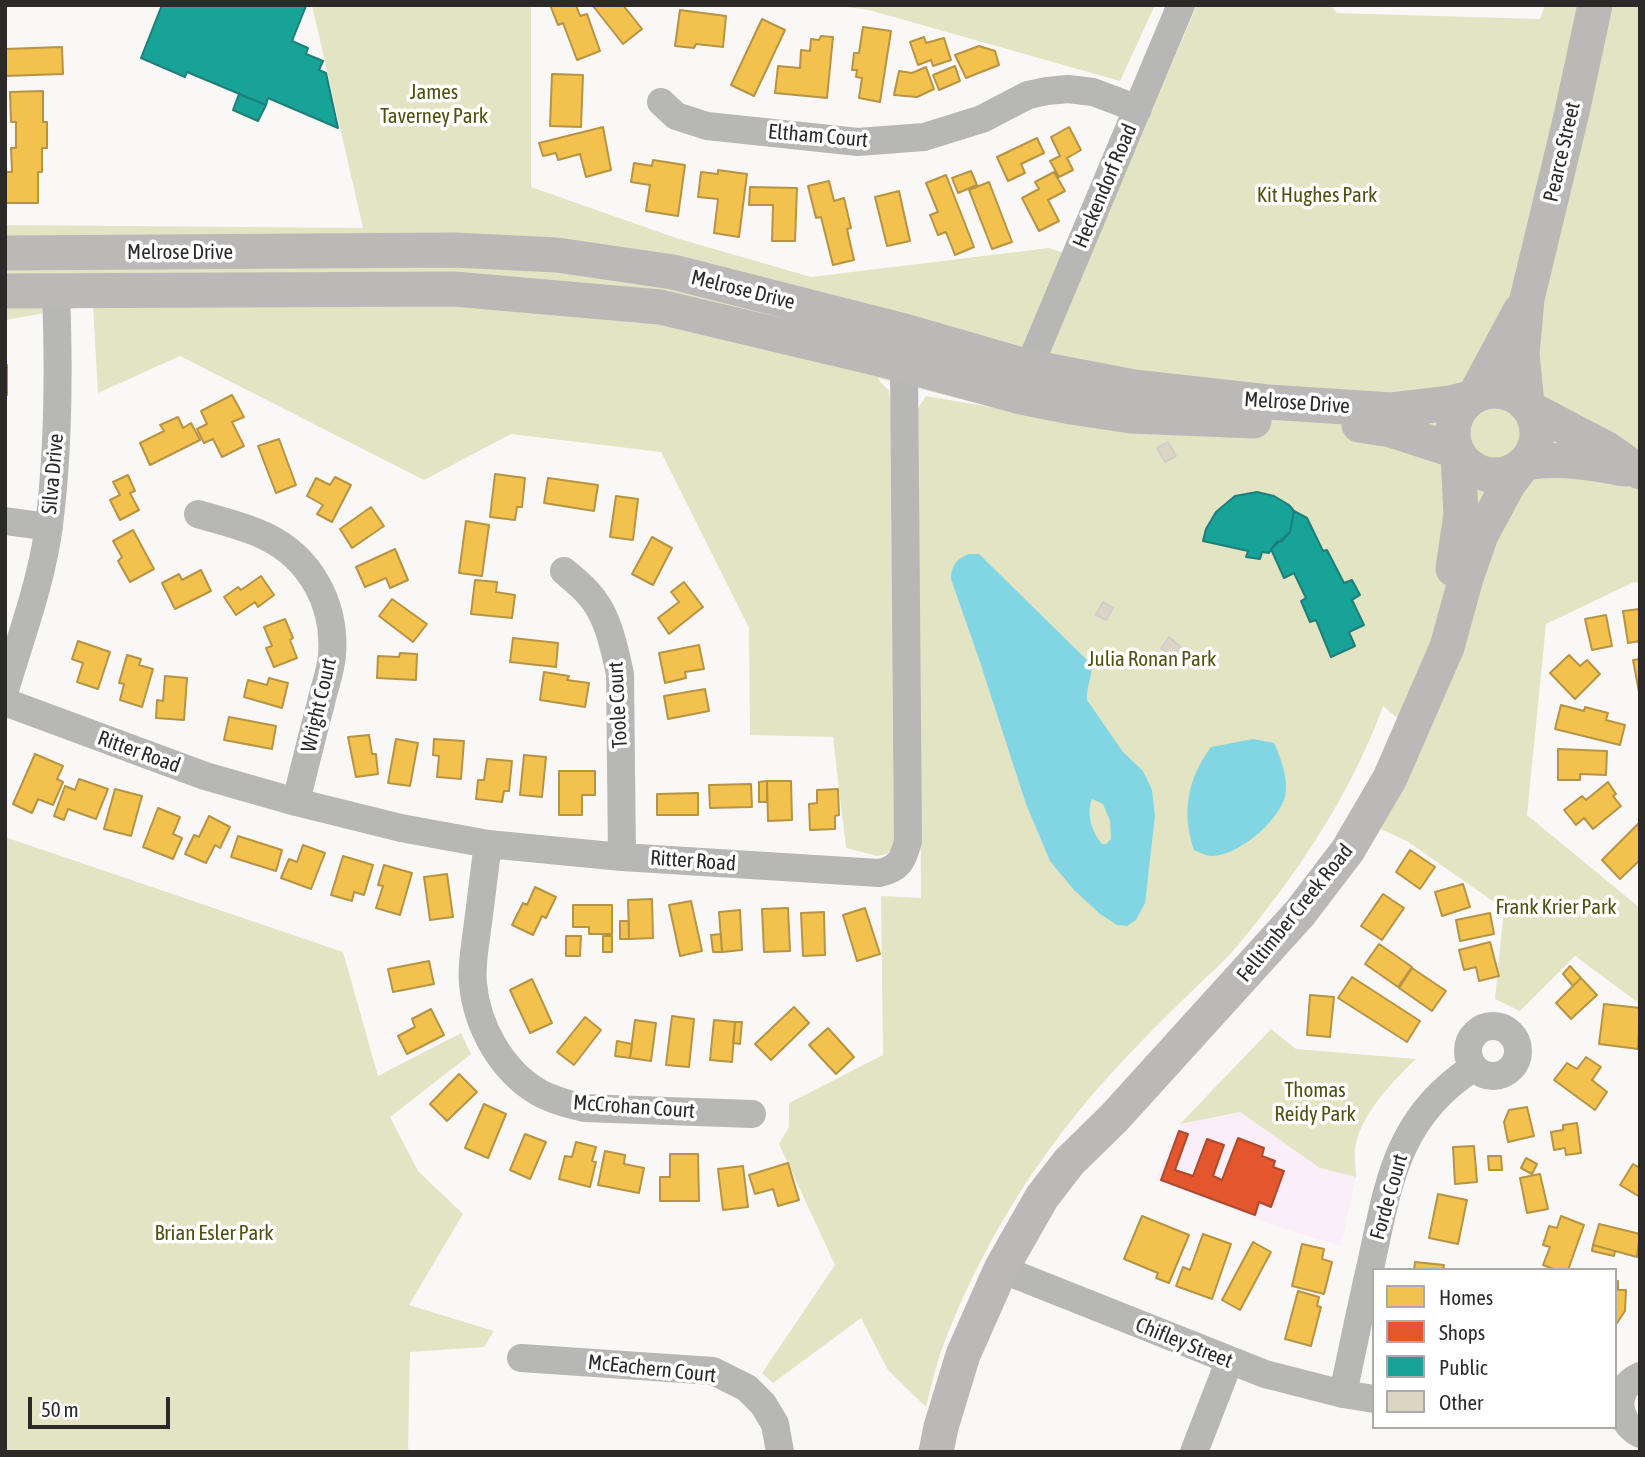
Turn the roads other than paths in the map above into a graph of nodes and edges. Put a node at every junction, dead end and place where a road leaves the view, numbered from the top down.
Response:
1 (1181, 5) edge
2 (1595, 5) edge
3 (661, 102) dead end
4 (1138, 109) junction
5 (5, 253) edge
6 (56, 253) junction
7 (5, 291) edge
8 (56, 291) junction
9 (1527, 299) junction
10 (906, 349) junction
11 (1025, 382) junction
12 (1473, 397) junction
13 (1528, 406) junction
14 (1457, 453) junction
15 (1524, 465) junction
16 (1639, 472) edge
17 (198, 514) dead end
18 (5, 521) edge
19 (49, 527) junction
20 (564, 571) dead end
21 (1432, 678) junction
22 (5, 690) edge
23 (5, 702) edge
24 (296, 802) junction
25 (488, 844) junction
26 (622, 857) junction
27 (1474, 1067) dead end
28 (752, 1114) dead end
29 (1009, 1273) junction
30 (521, 1358) dead end
31 (1229, 1362) junction
32 (1631, 1381) edge
33 (1343, 1394) junction
34 (1372, 1399) edge
35 (1630, 1431) edge
36 (780, 1452) edge
37 (936, 1452) edge
38 (955, 1452) edge
39 (1195, 1452) edge

1 - 4 street, Heckendorf Road
2 - 9 main road, Pearce Street
3 - 4 street, Eltham Court
4 - 11 street, Heckendorf Road
5 - 6 main road, Melrose Drive
6 - 8 main road, Silva Drive
6 - 10 main road, Melrose Drive
7 - 8 main road, Melrose Drive
8 - 10 main road, Melrose Drive
8 - 19 street, Silva Drive
9 - 12 main road, Pearce Street
9 - 13 main road, Pearce Street
10 - 11 main road, Melrose Drive
10 - 26 street, Ritter Road
11 - 12 main road, Melrose Drive
11 - 14 main road, Melrose Drive
12 - 13 main road
12 - 14 main road
13 - 15 main road
13 - 16 main road
14 - 15 main road
14 - 21 main road, Felltimber Creek Road
15 - 16 main road
15 - 21 main road, Felltimber Creek Road
17 - 24 street, Wright Court
18 - 19 street
19 - 22 street, Silva Drive
20 - 26 street, Toole Court
21 - 29 main road, Felltimber Creek Road
23 - 24 street, Ritter Road
24 - 25 street, Ritter Road
25 - 26 street, Ritter Road
25 - 28 street, McCrohan Court
27 - 33 street, Forde Court
29 - 31 street, Chifley Street
29 - 37 main road, Felltimber Creek Road
29 - 38 main road, Felltimber Creek Road
30 - 36 street, McEachern Court
31 - 33 street, Chifley Street
31 - 39 street
32 - 35 street
33 - 34 street, Chifley Street

